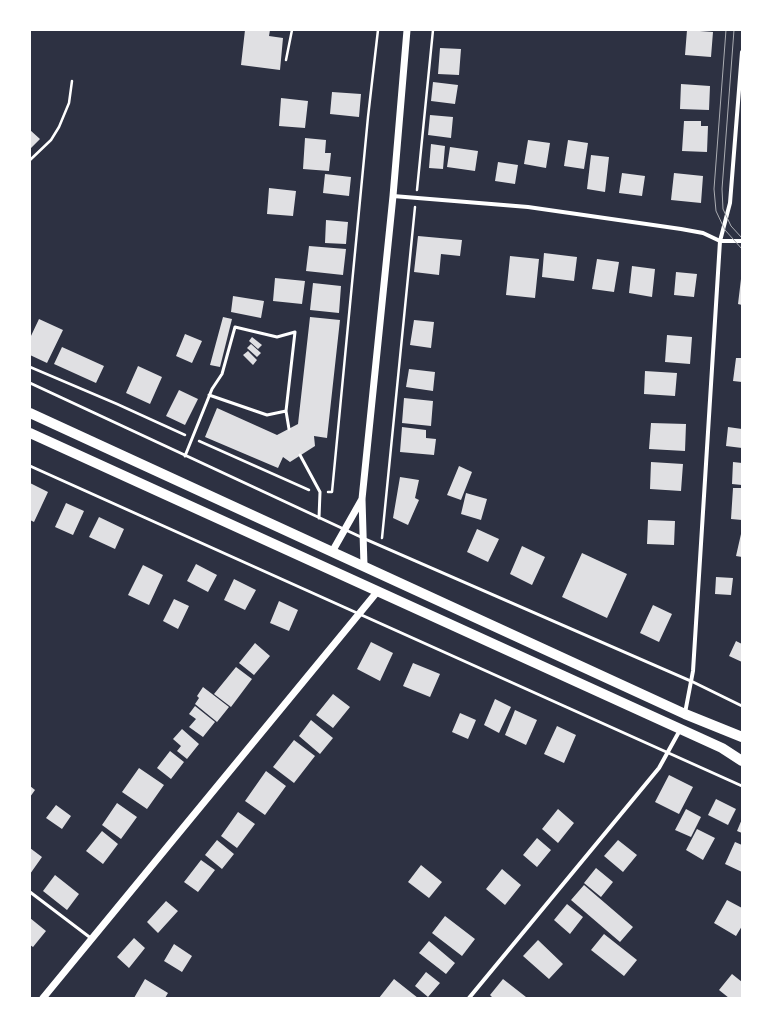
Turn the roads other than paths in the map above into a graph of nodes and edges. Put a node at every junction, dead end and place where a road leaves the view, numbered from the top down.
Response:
1 (407, 30) edge
2 (742, 52) edge
3 (393, 196) junction
4 (720, 241) junction
5 (742, 241) edge
6 (30, 383) edge
7 (209, 395) junction
8 (286, 411) junction
9 (30, 413) edge
10 (289, 429) dead end
11 (30, 433) edge
12 (300, 455) dead end
13 (185, 456) junction
14 (30, 466) edge
15 (362, 499) junction
16 (319, 518) junction
17 (345, 530) junction
18 (363, 538) junction
19 (332, 552) junction
20 (364, 566) junction
21 (378, 592) junction
22 (359, 615) junction
23 (691, 681) junction
24 (742, 706) edge
25 (685, 714) junction
26 (680, 729) junction
27 (742, 737) edge
28 (668, 753) junction
29 (742, 760) edge
30 (742, 786) edge
31 (30, 892) edge
32 (92, 938) junction
33 (43, 998) edge
34 (469, 998) edge

1 - 3 street
2 - 4 street
3 - 4 street
3 - 15 street
4 - 5 street
4 - 23 street
6 - 13 lane
7 - 8 lane
7 - 8 lane
7 - 13 lane
8 - 10 lane
9 - 19 main road
11 - 21 main road
12 - 16 lane
13 - 16 lane
14 - 22 lane
15 - 17 street
15 - 18 street
16 - 17 lane
17 - 18 lane
17 - 19 street
18 - 20 street
18 - 23 lane
19 - 20 main road
20 - 25 main road
21 - 22 street
21 - 26 main road
22 - 28 lane
22 - 32 street
23 - 24 lane
23 - 25 street
25 - 27 main road
26 - 28 street
26 - 29 main road
28 - 30 lane
28 - 34 street
31 - 32 lane
32 - 33 street

